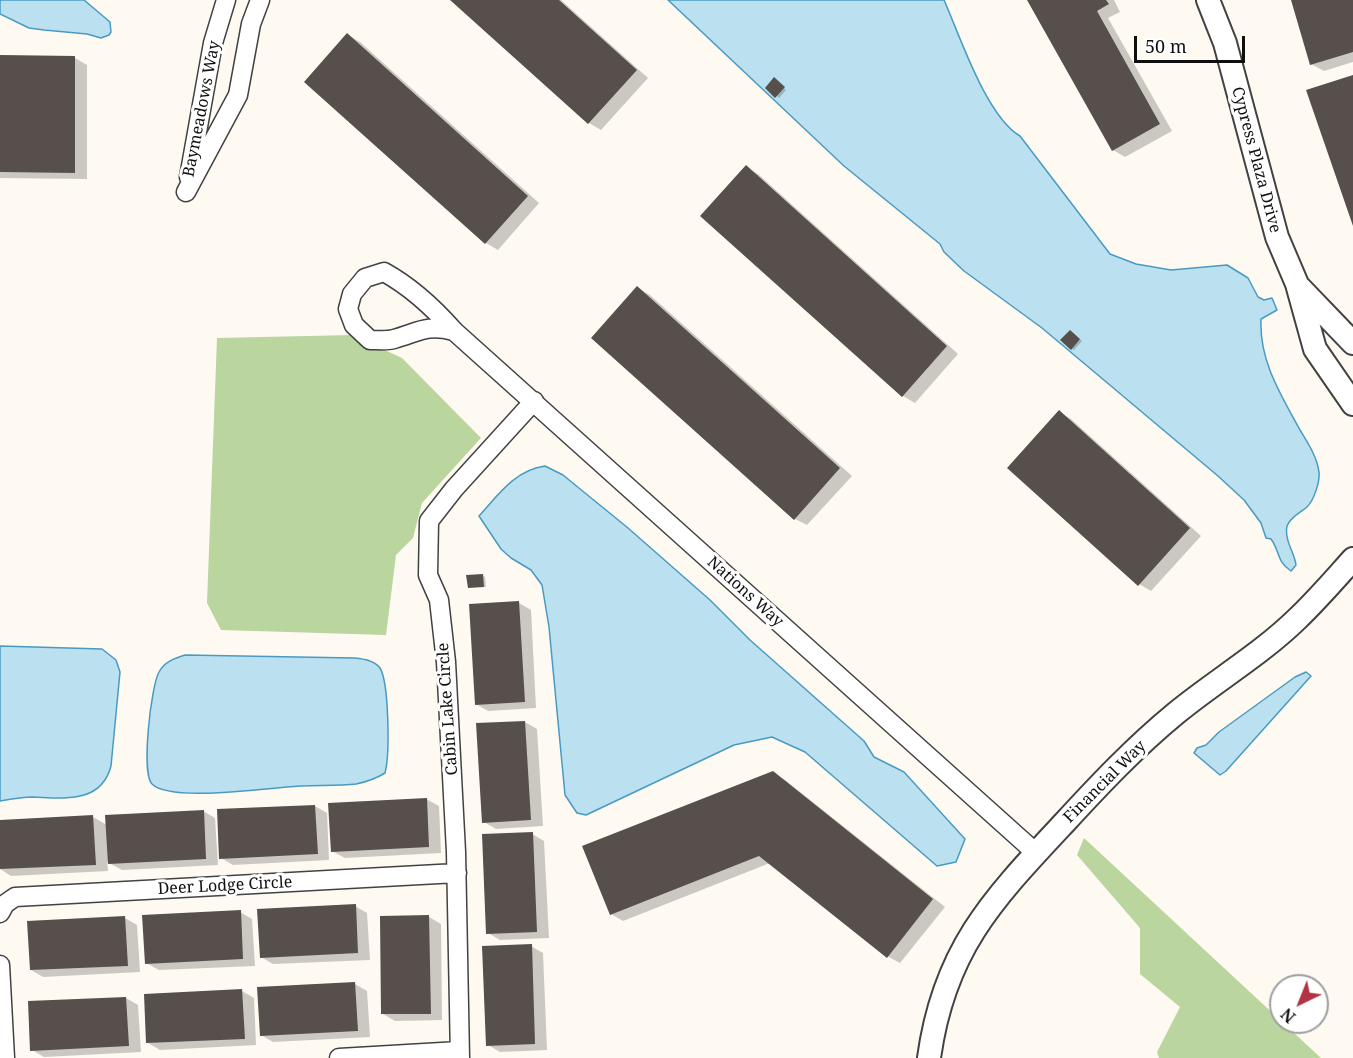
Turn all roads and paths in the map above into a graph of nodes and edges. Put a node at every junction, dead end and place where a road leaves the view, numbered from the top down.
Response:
1 (226, 0) edge
2 (260, 0) edge
3 (1208, 0) edge
4 (207, 80) junction
5 (240, 85) junction
6 (1297, 284) junction
7 (453, 331) junction
8 (1353, 343) edge
9 (534, 401) junction
10 (1353, 404) edge
11 (1353, 558) edge
12 (1036, 853) junction
13 (457, 873) junction
14 (0, 914) edge
15 (0, 965) edge
16 (460, 1055) edge
17 (5, 1058) edge
18 (339, 1058) edge
19 (929, 1058) edge

1 - 4 street, Baymeadows Way
2 - 5 street, Baymeadows Way
3 - 6 street, Cypress Plaza Drive
4 - 5 street
4 - 5 street, Baymeadows Way
6 - 8 street, Cypress Plaza Drive
6 - 10 street, Cypress Plaza Drive
7 - 7 street, Nations Way
7 - 9 street, Nations Way
9 - 12 street, Nations Way
9 - 13 street, Cabin Lake Circle
11 - 12 street, Financial Way
12 - 19 street, Financial Way
13 - 14 street, Deer Lodge Circle
13 - 16 street, Cabin Lake Circle
15 - 17 street
16 - 18 street

